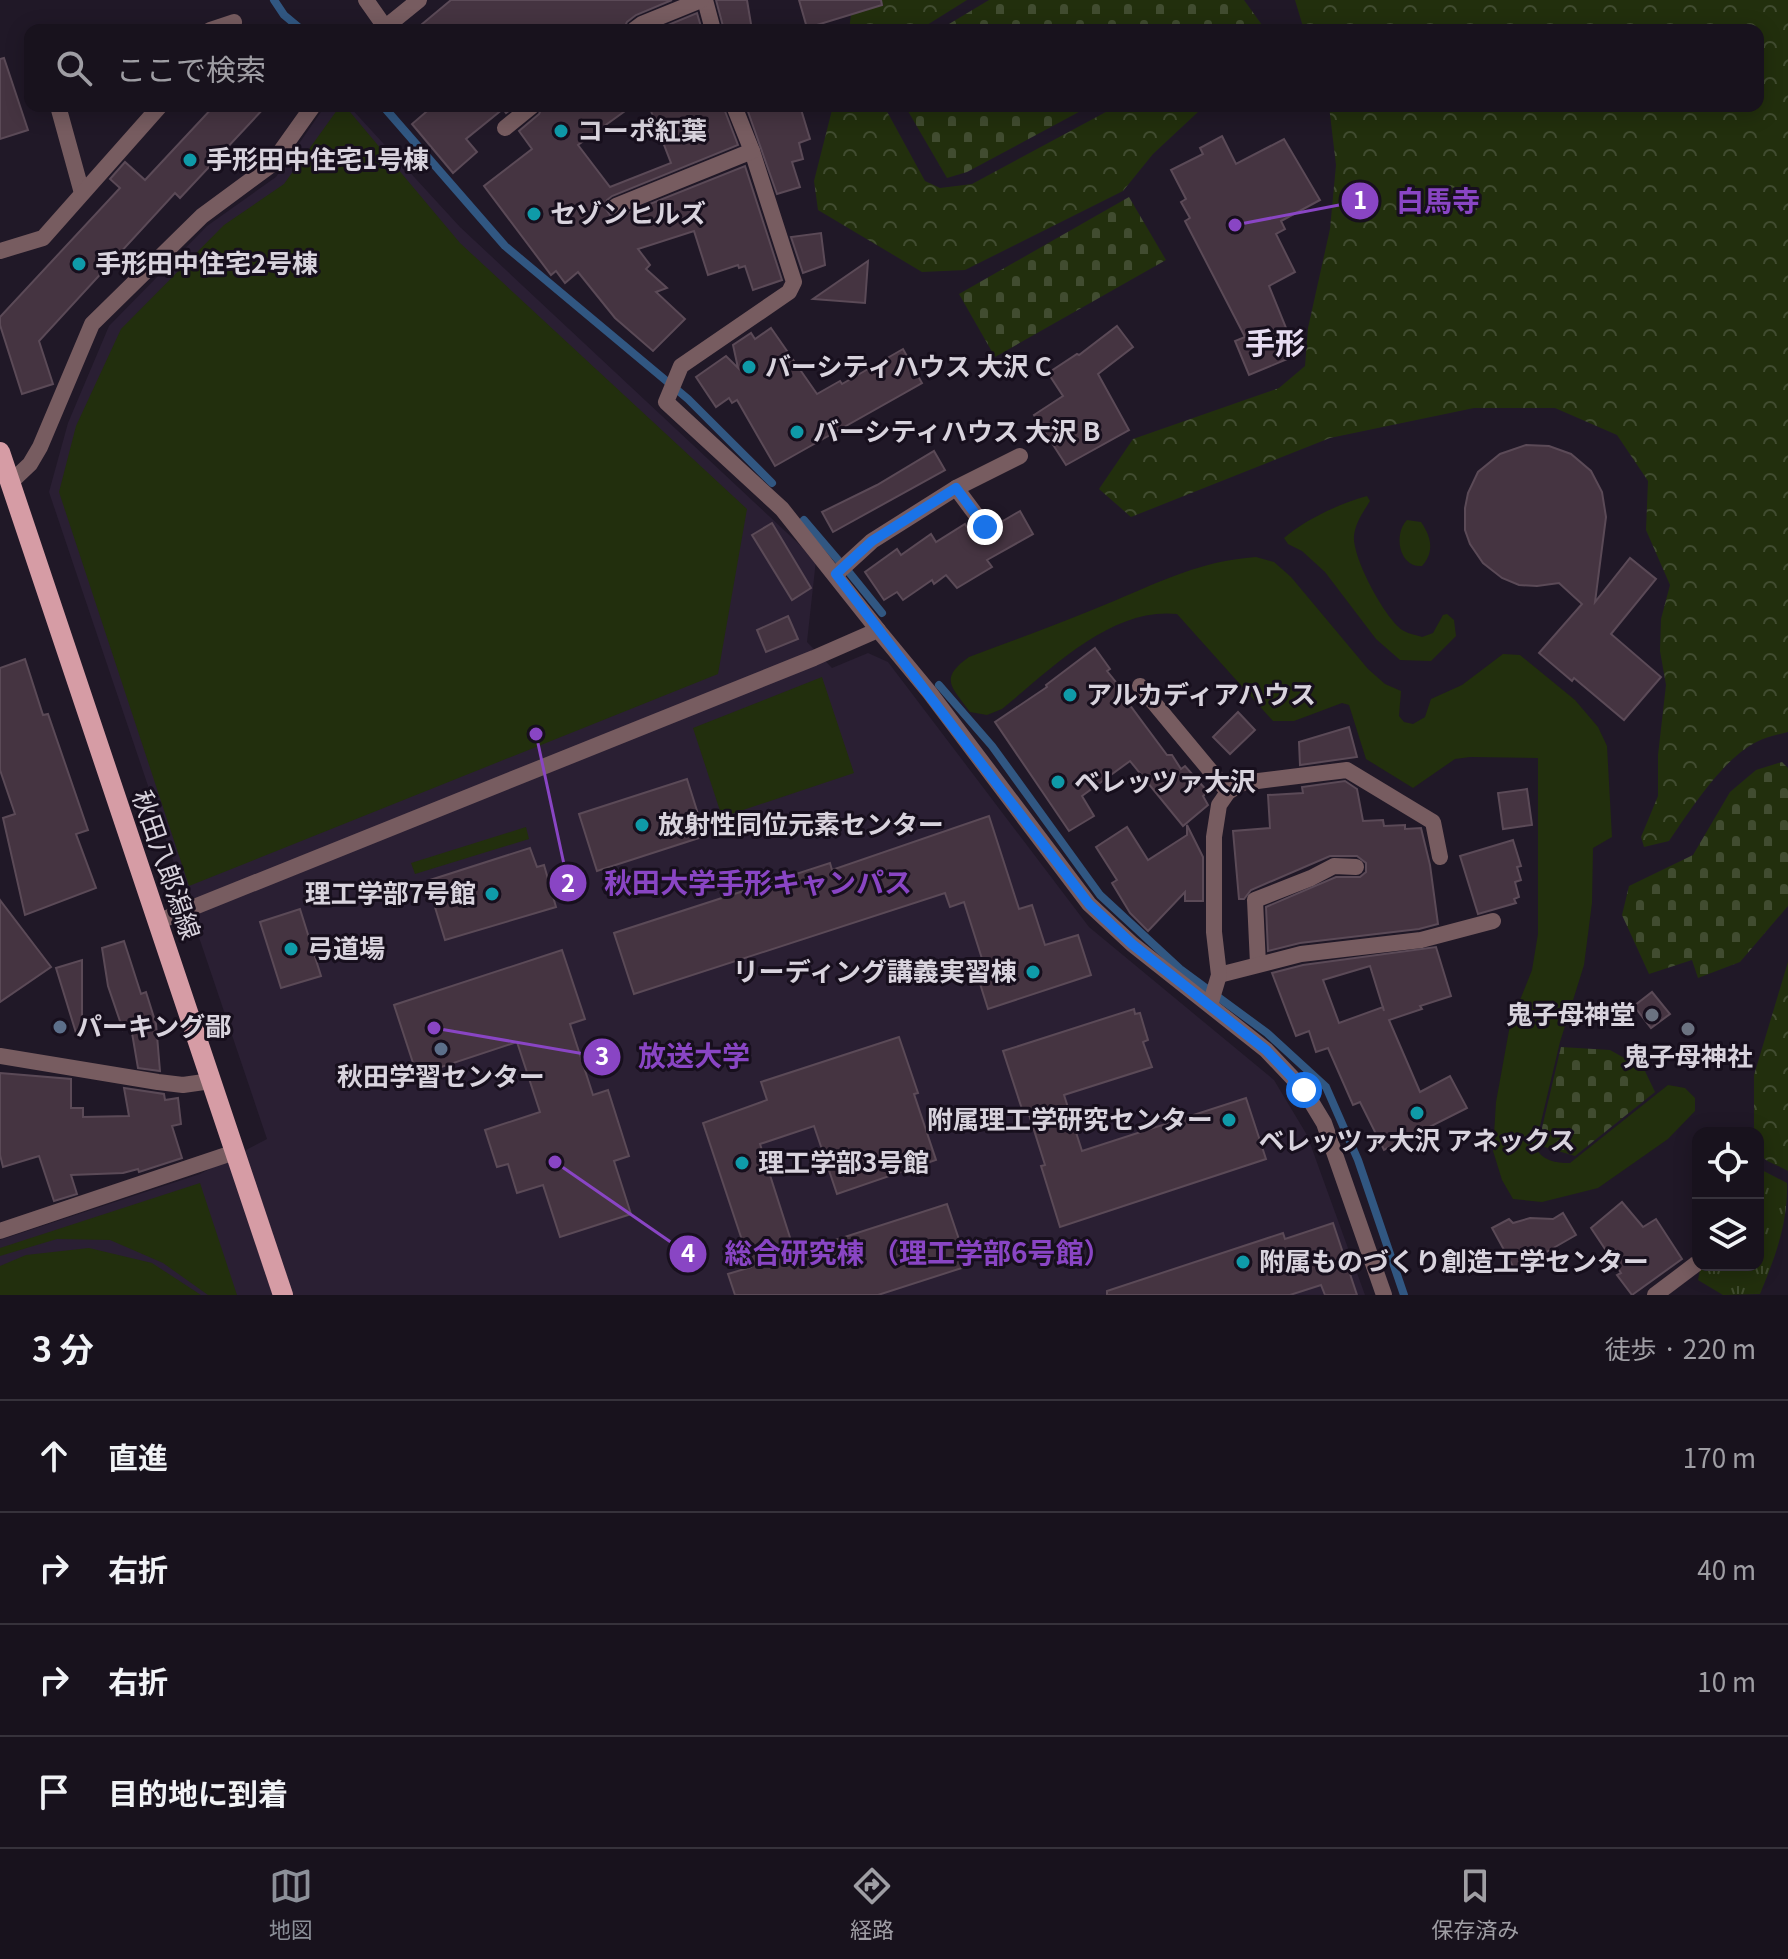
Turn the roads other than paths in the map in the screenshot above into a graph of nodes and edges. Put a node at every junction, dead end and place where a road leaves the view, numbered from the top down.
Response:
1 (366, 0) edge
2 (419, 0) edge
3 (703, 0) edge
4 (380, 24) edge
5 (389, 24) edge
6 (642, 24) edge
7 (711, 24) edge
8 (60, 112) edge
9 (155, 112) edge
10 (309, 112) edge
11 (525, 112) edge
12 (736, 112) edge
13 (505, 128) dead end
14 (752, 151) junction
15 (82, 193) junction
16 (616, 206) dead end
17 (0, 251) edge
18 (0, 452) edge
19 (1020, 456) dead end
20 (10, 483) junction
21 (956, 488) junction
22 (985, 527) dead end
23 (836, 574) junction
24 (878, 630) junction
25 (1140, 686) dead end
26 (1228, 792) junction
27 (1440, 857) dead end
28 (1356, 867) dead end
29 (1493, 921) dead end
30 (157, 922) junction
31 (1258, 964) junction
32 (1219, 976) junction
33 (1210, 1004) junction
34 (0, 1056) edge
35 (211, 1081) junction
36 (235, 1152) junction
37 (0, 1231) edge
38 (1692, 1267) edge
39 (283, 1295) edge
40 (1384, 1295) edge
41 (1655, 1295) edge

1 - 4 street
2 - 5 street
3 - 6 street
3 - 7 street
8 - 15 street
9 - 15 street
10 - 20 street
11 - 13 street
12 - 14 street
14 - 16 street
14 - 23 street
15 - 17 street
18 - 20 main road, 秋田八郎潟線
19 - 21 street
20 - 30 main road, 秋田八郎潟線
21 - 22 street
21 - 23 street
23 - 24 street
24 - 30 street
24 - 33 street
25 - 26 street
26 - 27 street
26 - 32 street
28 - 31 street
29 - 31 street
30 - 35 main road, 秋田八郎潟線
31 - 32 street
32 - 33 street
33 - 40 street
34 - 35 street
35 - 36 main road, 秋田八郎潟線
36 - 37 street
36 - 39 main road, 秋田八郎潟線
38 - 41 street

